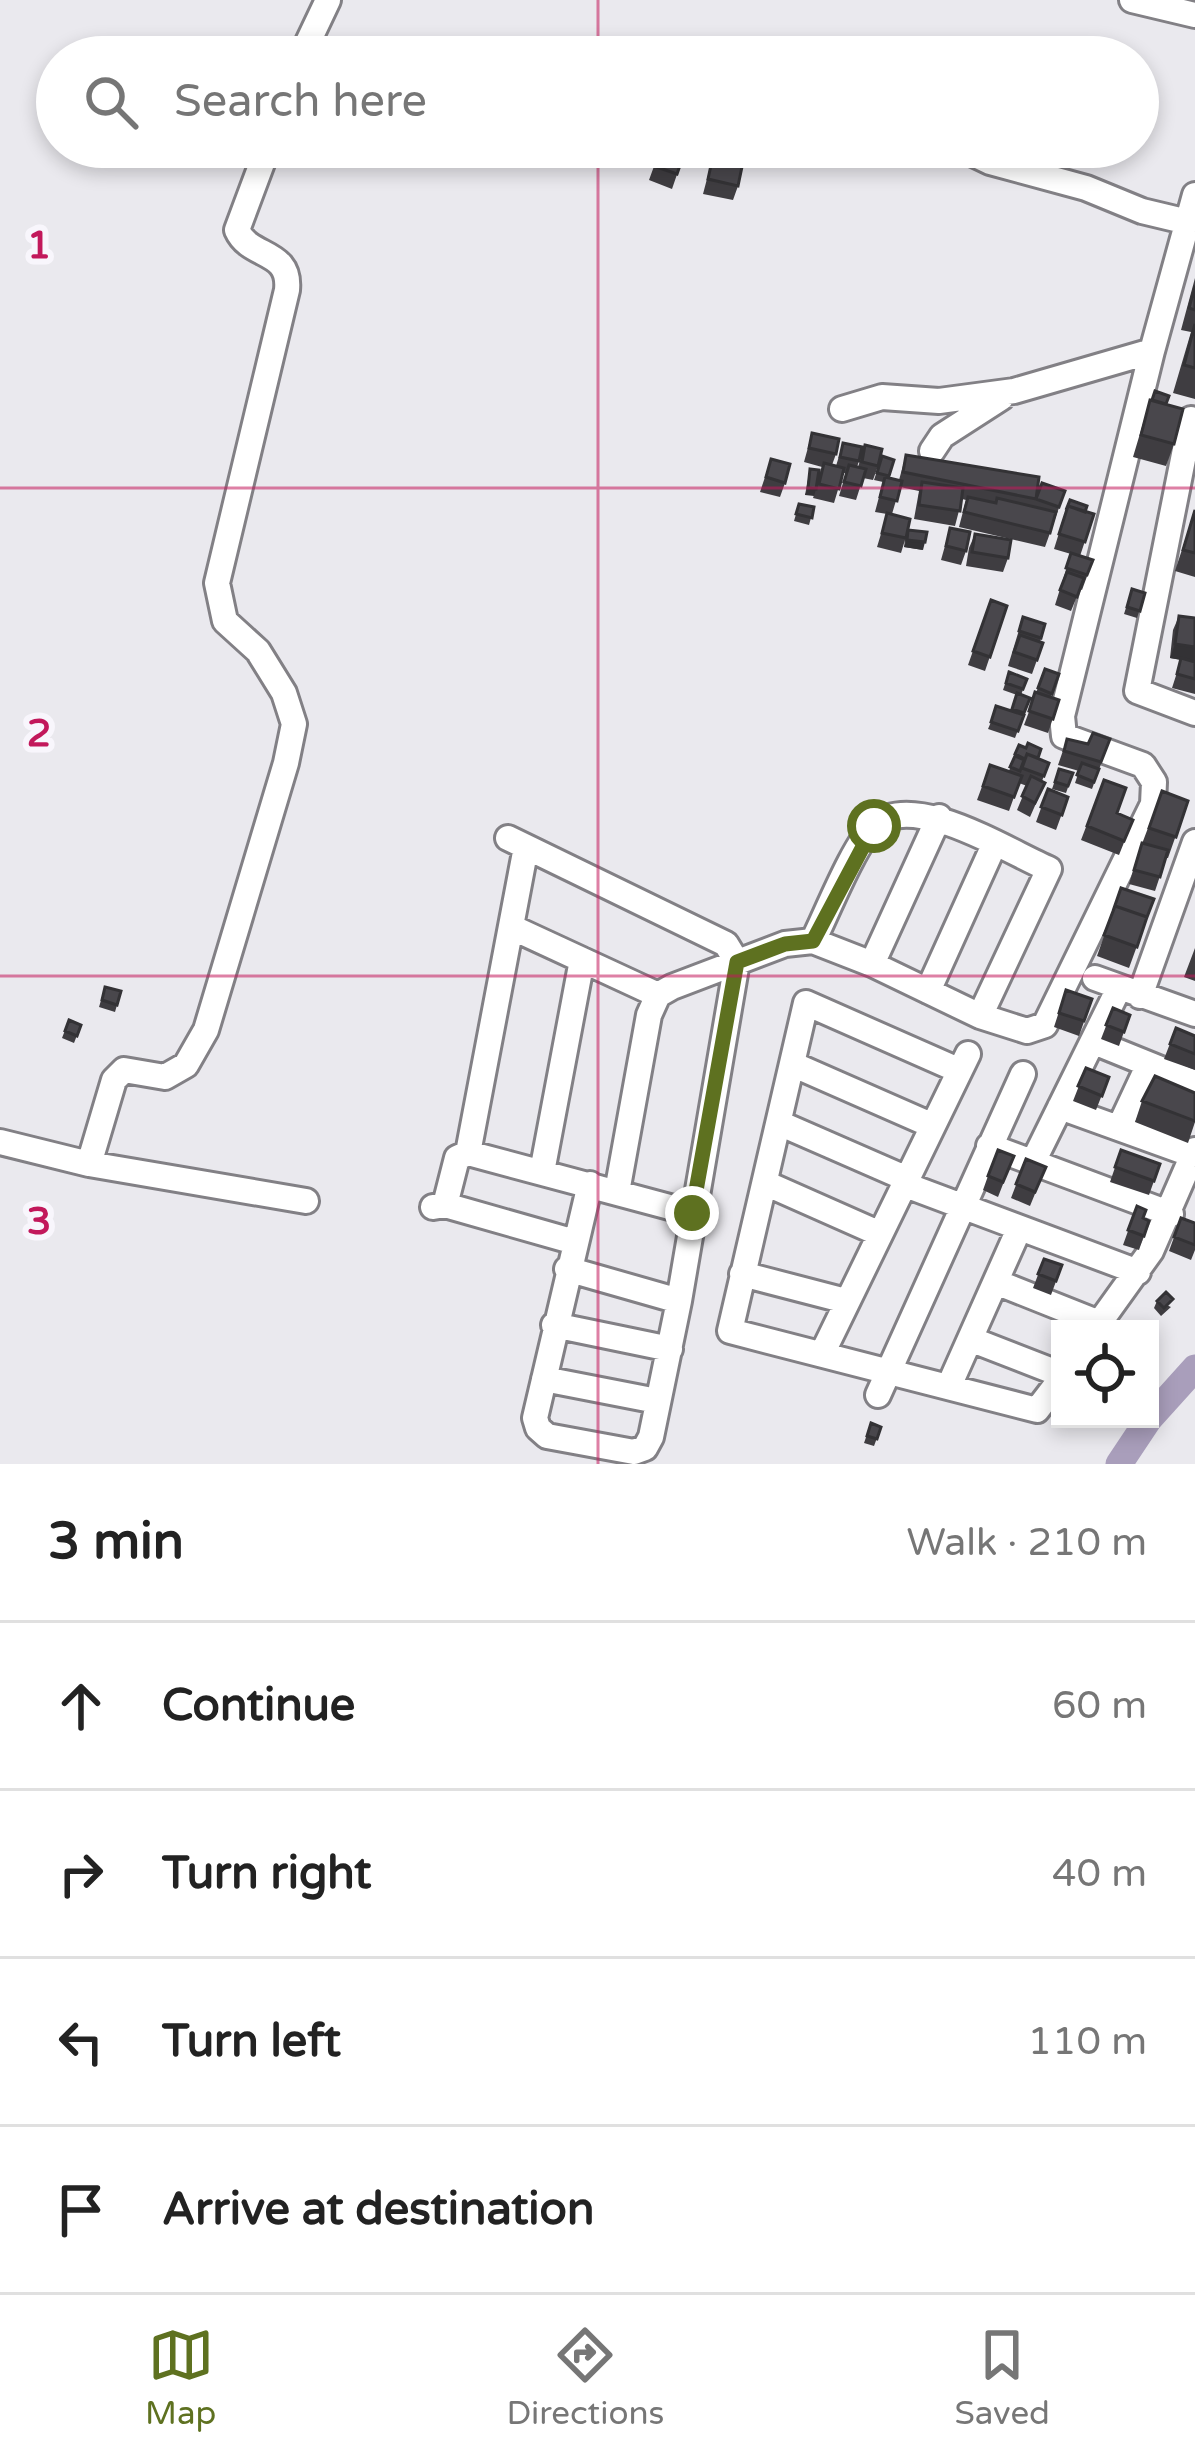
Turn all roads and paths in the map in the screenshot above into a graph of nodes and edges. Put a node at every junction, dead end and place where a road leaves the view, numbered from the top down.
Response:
1 (328, 0) edge
2 (1132, 0) edge
3 (1195, 15) edge
4 (311, 36) edge
5 (260, 168) edge
6 (1017, 168) edge
7 (1195, 195) edge
8 (1187, 222) junction
9 (1151, 351) junction
10 (1014, 391) junction
11 (842, 409) dead end
12 (1185, 417) edge
13 (932, 451) dead end
14 (1195, 713) edge
15 (939, 818) junction
16 (1195, 842) edge
17 (994, 845) junction
18 (511, 927) junction
19 (813, 941) junction
20 (582, 960) junction
21 (737, 962) junction
22 (872, 964) junction
23 (1095, 978) dead end
24 (928, 991) junction
25 (1129, 992) junction
26 (658, 995) junction
27 (1195, 1014) edge
28 (980, 1016) junction
29 (1094, 1042) junction
30 (792, 1064) junction
31 (1148, 1066) junction
32 (1023, 1074) dead end
33 (1195, 1083) edge
34 (1060, 1107) junction
35 (779, 1123) junction
36 (931, 1125) junction
37 (1119, 1128) junction
38 (0, 1142) edge
39 (989, 1146) junction
40 (1194, 1152) edge
41 (468, 1153) junction
42 (1033, 1162) junction
43 (89, 1164) junction
44 (542, 1172) junction
45 (904, 1181) junction
46 (766, 1183) junction
47 (590, 1184) junction
48 (616, 1192) junction
49 (306, 1201) dead end
50 (960, 1208) junction
51 (692, 1213) junction
52 (1171, 1214) junction
53 (1019, 1229) junction
54 (878, 1233) junction
55 (574, 1242) junction
56 (567, 1269) junction
57 (1138, 1272) junction
58 (742, 1274) junction
59 (997, 1282) junction
60 (846, 1300) junction
61 (680, 1301) junction
62 (1083, 1320) edge
63 (1102, 1320) edge
64 (554, 1325) junction
65 (970, 1339) junction
66 (670, 1349) junction
67 (822, 1354) junction
68 (1051, 1373) edge
69 (544, 1378) junction
70 (884, 1384) junction
71 (950, 1386) junction
72 (1051, 1389) edge
73 (657, 1401) junction

1 - 4 street
2 - 3 street
5 - 43 street
6 - 8 street
7 - 8 street
8 - 9 street
9 - 10 street
9 - 28 street
10 - 11 street
10 - 13 street
12 - 14 street
15 - 17 street
15 - 19 street
15 - 22 street
16 - 25 street
17 - 24 street
17 - 28 street
18 - 20 street
18 - 21 street
18 - 41 street
19 - 21 street
19 - 22 street
20 - 26 street
20 - 44 street
21 - 26 street
21 - 51 street
22 - 24 street
23 - 25 street
24 - 28 street
25 - 27 street
25 - 29 street
26 - 48 street
29 - 31 street
29 - 34 street
30 - 35 street
30 - 36 street
30 - 36 street
31 - 33 street
31 - 37 street
32 - 39 street
34 - 37 street
34 - 42 street
35 - 45 street
35 - 46 street
36 - 45 street
37 - 40 street
38 - 43 street
39 - 42 street
39 - 50 street
40 - 52 street
41 - 44 street
41 - 55 street
42 - 52 street
43 - 49 street
44 - 47 street
45 - 50 street
45 - 54 street
46 - 54 street
46 - 58 street
47 - 48 street
47 - 55 street
48 - 51 street
50 - 53 street
50 - 70 street
51 - 61 street
52 - 57 street
53 - 57 street
53 - 59 street
54 - 60 street
55 - 56 street
56 - 61 street
56 - 64 street
57 - 63 street
58 - 60 street
58 - 67 street
59 - 62 street
59 - 65 street
60 - 67 street
61 - 66 street
64 - 66 street
64 - 69 street
65 - 68 street
65 - 71 street
66 - 73 street
67 - 70 street
69 - 73 street
69 - 73 street
70 - 71 street
71 - 72 street

